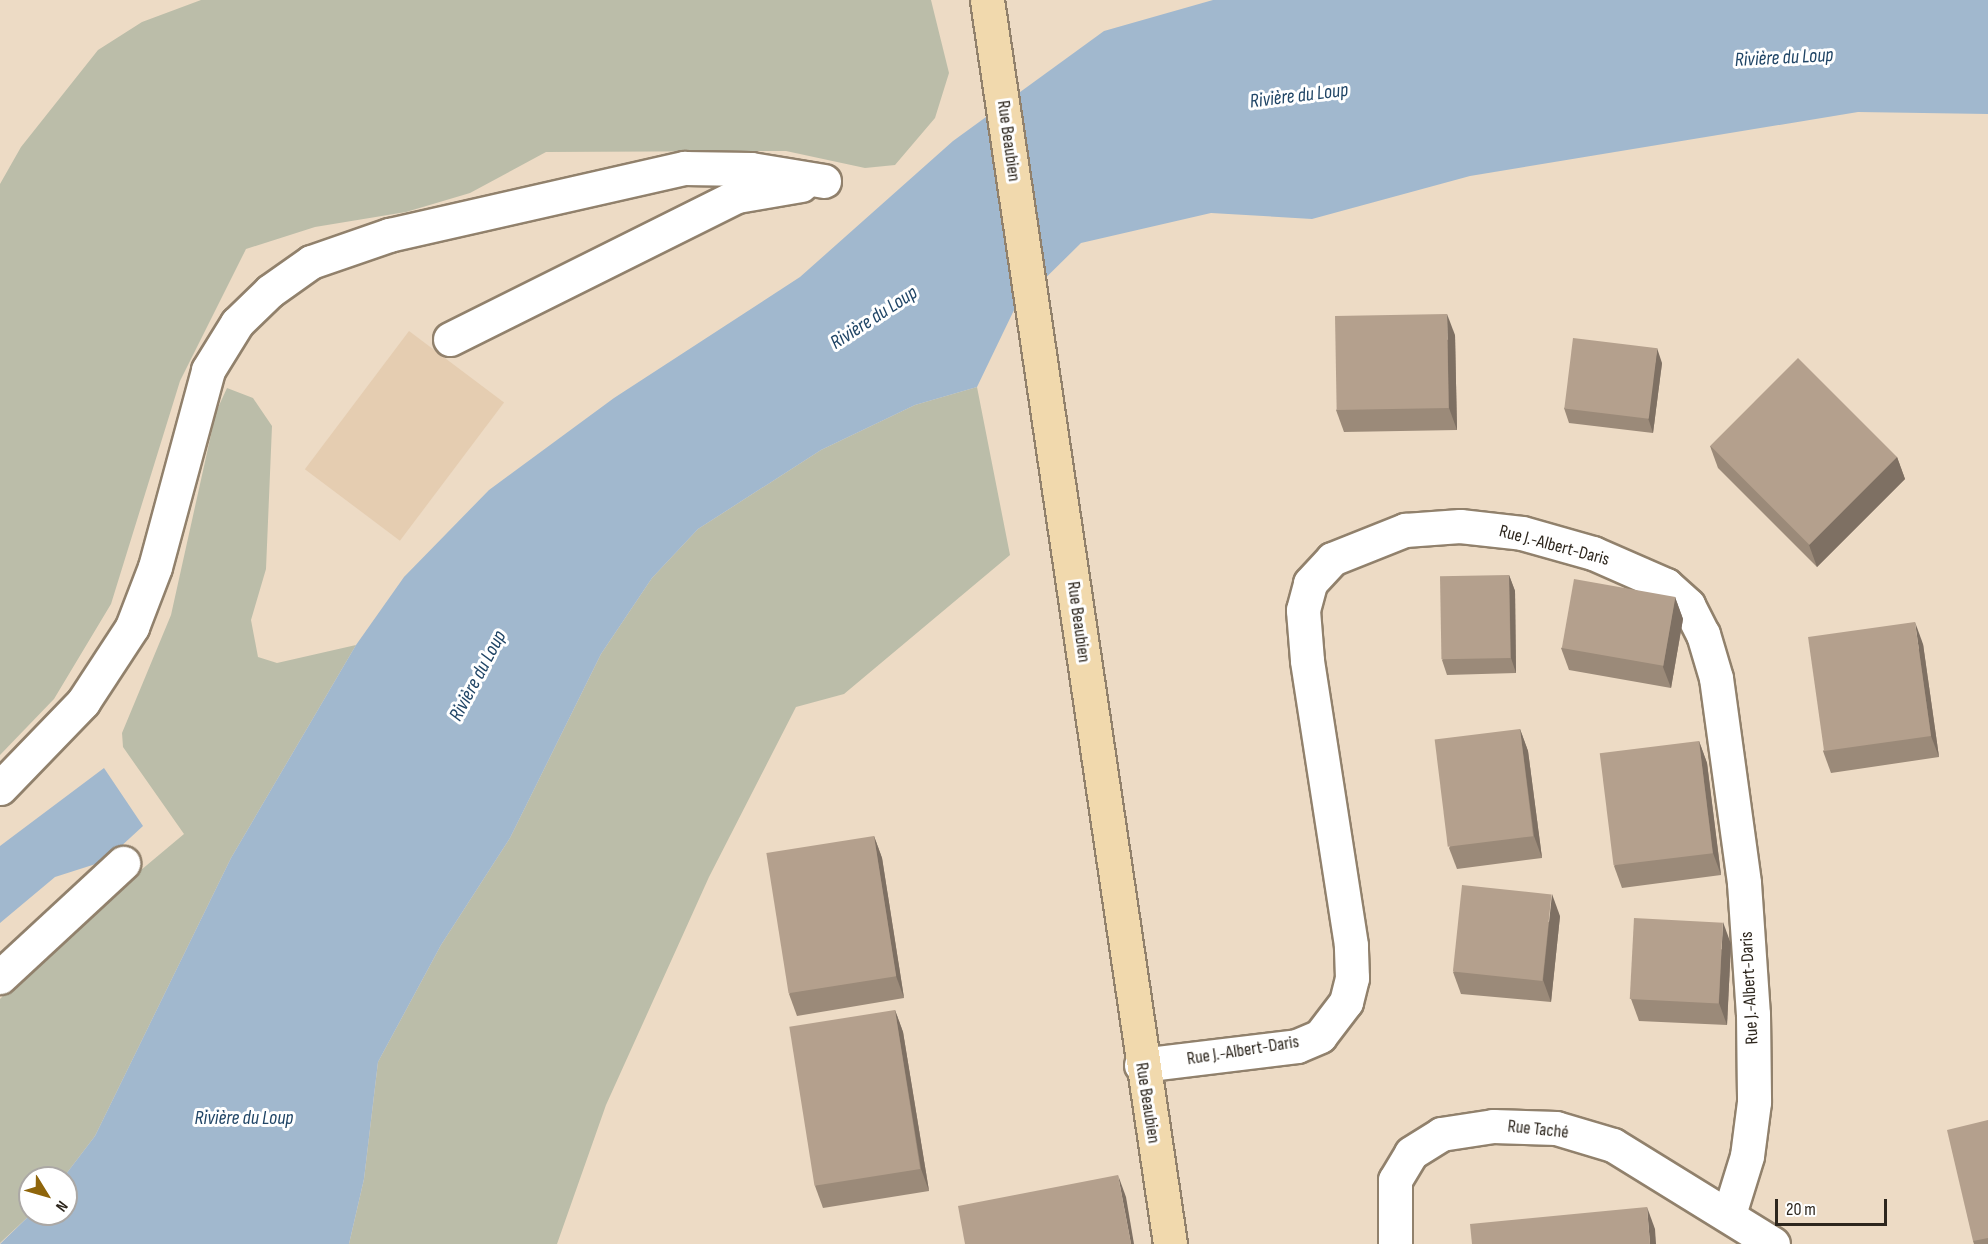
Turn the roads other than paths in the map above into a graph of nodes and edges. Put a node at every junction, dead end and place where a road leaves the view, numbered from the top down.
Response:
1 (987, 0) edge
2 (450, 339) dead end
3 (0, 788) edge
4 (123, 864) dead end
5 (0, 977) edge
6 (1141, 1065) junction
7 (1729, 1214) junction
8 (1170, 1244) edge
9 (1395, 1244) edge
10 (1773, 1244) edge

1 - 6 main road, Rue Beaubien
2 - 3 street
4 - 5 street
6 - 7 street, Rue J.-Albert-Daris
6 - 8 main road, Rue Beaubien
7 - 9 street, Rue Taché
7 - 10 street, Rue Taché

